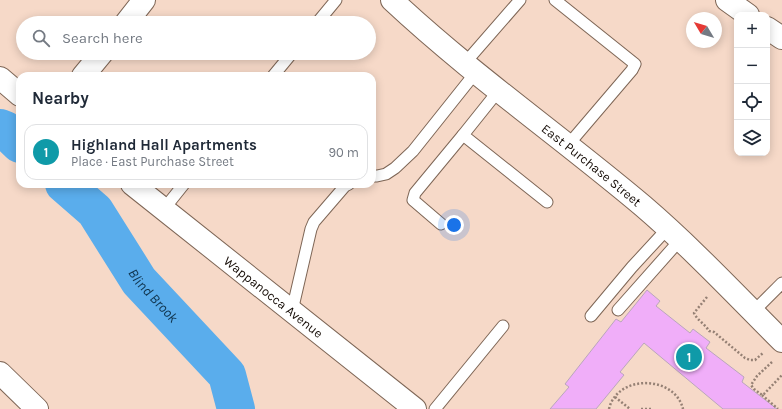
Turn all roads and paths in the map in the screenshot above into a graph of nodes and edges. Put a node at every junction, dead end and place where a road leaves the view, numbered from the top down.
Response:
1 (144, 0) edge
2 (336, 0) edge
3 (392, 0) edge
4 (520, 0) edge
5 (555, 0) edge
6 (727, 0) edge
7 (748, 0) edge
8 (745, 12) edge
9 (749, 12) edge
10 (131, 16) edge
11 (323, 16) edge
12 (770, 30) edge
13 (782, 38) edge
14 (96, 60) edge
15 (286, 60) edge
16 (471, 68) junction
17 (86, 72) edge
18 (276, 72) edge
19 (0, 78) edge
20 (499, 90) junction
21 (16, 92) edge
22 (463, 136) junction
23 (568, 145) junction
24 (376, 176) edge
25 (137, 188) edge
26 (181, 188) edge
27 (343, 188) edge
28 (547, 202) dead end
29 (164, 209) junction
30 (441, 224) dead end
31 (674, 234) junction
32 (782, 283) edge
33 (706, 297) dead end
34 (292, 310) junction
35 (618, 310) dead end
36 (753, 312) junction
37 (591, 316) dead end
38 (503, 326) dead end
39 (782, 341) edge
40 (763, 353) dead end
41 (772, 362) dead end
42 (0, 373) edge
43 (782, 375) edge
44 (762, 395) junction
45 (615, 397) junction
46 (38, 409) edge
47 (415, 409) edge
48 (435, 409) edge
49 (609, 409) edge
50 (630, 409) edge
51 (641, 409) edge
52 (651, 409) edge
53 (683, 409) edge
54 (778, 409) edge

1 - 10 street
2 - 11 lane
3 - 16 street, East Purchase Street
4 - 16 lane
5 - 23 lane
6 - 8 street
7 - 9 lane
12 - 13 street
14 - 17 street
15 - 18 lane
16 - 20 street, East Purchase Street
16 - 24 lane
19 - 21 street
20 - 22 lane
20 - 23 street, East Purchase Street
22 - 28 lane
22 - 30 lane
23 - 31 street, East Purchase Street
25 - 29 street, Wappanocca Avenue
26 - 29 lane
27 - 34 lane
29 - 34 street, Wappanocca Avenue
31 - 35 lane
31 - 36 street, East Purchase Street
31 - 37 lane
32 - 36 lane
33 - 40 path
34 - 47 street, Wappanocca Avenue
36 - 39 street, East Purchase Street
38 - 48 lane
41 - 44 path
42 - 46 street
43 - 44 path
44 - 54 path
45 - 49 path
45 - 50 path
45 - 53 path
51 - 52 path

